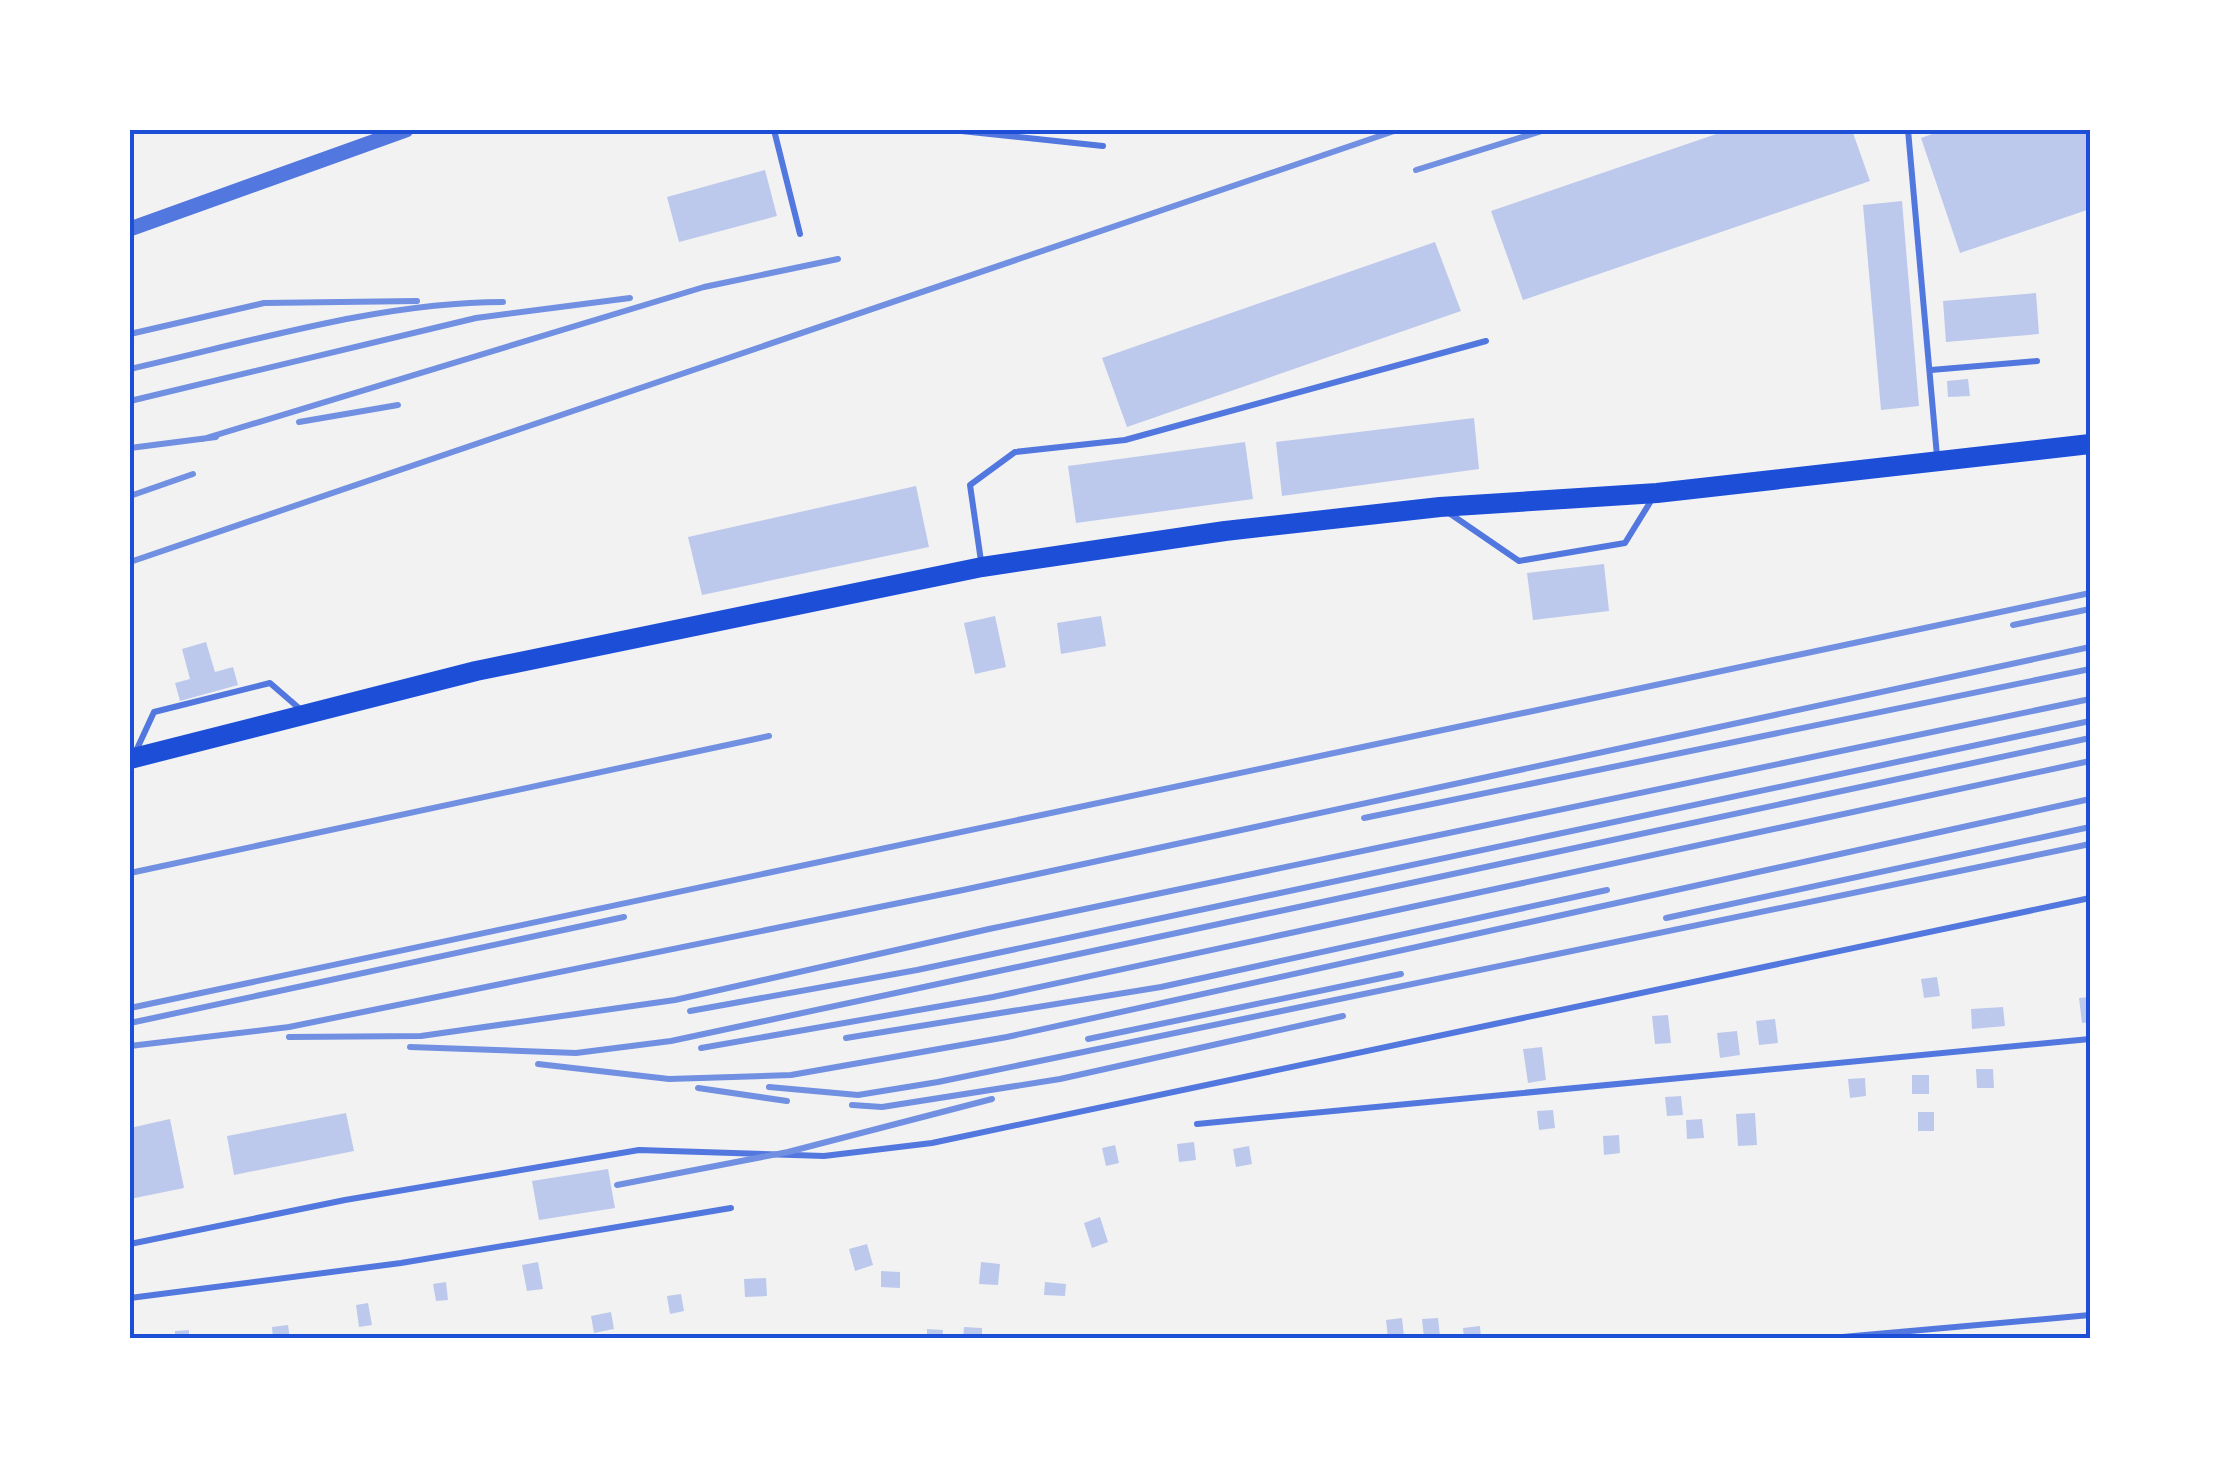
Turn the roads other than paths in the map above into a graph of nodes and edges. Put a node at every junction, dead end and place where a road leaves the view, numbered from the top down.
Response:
1 (406, 130) edge
2 (774, 130) edge
3 (952, 130) edge
4 (1908, 130) edge
5 (1103, 146) dead end
6 (130, 229) edge
7 (800, 234) dead end
8 (1486, 341) dead end
9 (2037, 361) dead end
10 (1931, 370) junction
11 (2090, 444) edge
12 (1938, 458) junction
13 (1657, 493) junction
14 (1440, 507) junction
15 (982, 567) junction
16 (305, 713) junction
17 (131, 759) edge
18 (2090, 898) edge
19 (2090, 1039) edge
20 (1197, 1124) dead end
21 (732, 1208) dead end
22 (130, 1244) edge
23 (130, 1298) edge
24 (2090, 1314) edge
25 (1820, 1339) edge

1 - 6 street
2 - 7 lane
3 - 5 lane
4 - 10 lane
8 - 15 lane
9 - 10 lane
10 - 12 lane
11 - 12 highway
12 - 13 highway
13 - 14 highway
13 - 14 lane
14 - 15 highway
15 - 16 highway
16 - 17 highway
16 - 17 lane
18 - 22 lane
19 - 20 lane
21 - 23 lane
24 - 25 lane

